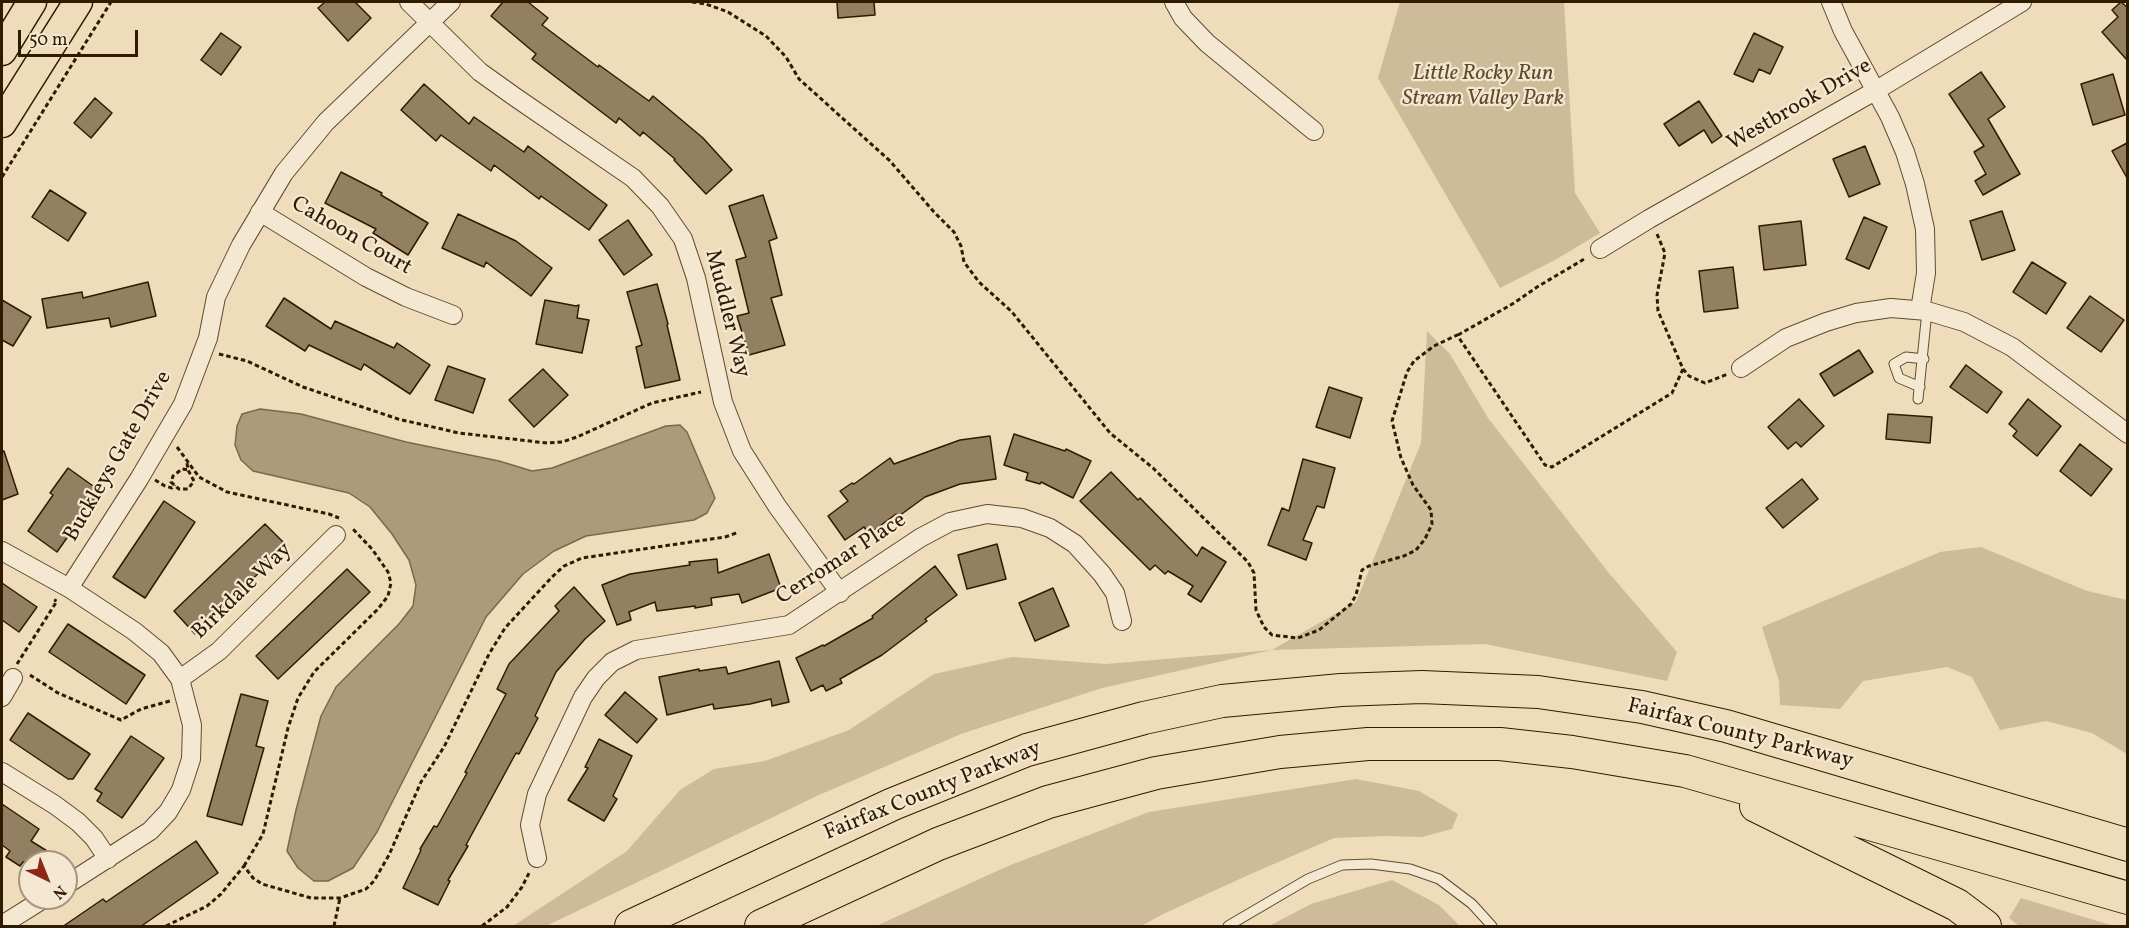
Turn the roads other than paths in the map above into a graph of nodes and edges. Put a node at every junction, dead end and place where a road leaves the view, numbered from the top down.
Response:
1 (32, 2) edge
2 (78, 2) edge
3 (409, 2) edge
4 (451, 2) edge
5 (1174, 2) edge
6 (1831, 2) edge
7 (2022, 2) edge
8 (430, 23) junction
9 (2, 51) edge
10 (1875, 91) junction
11 (2, 123) edge
12 (1314, 131) dead end
13 (260, 212) junction
14 (1600, 249) road end
15 (1924, 310) junction
16 (453, 315) dead end
17 (1924, 359) junction
18 (1741, 369) road end
19 (1920, 387) junction
20 (1918, 399) dead end
21 (2127, 434) edge
22 (336, 535) dead end
23 (2, 551) edge
24 (69, 588) junction
25 (840, 593) junction
26 (1122, 621) dead end
27 (13, 678) dead end
28 (180, 679) junction
29 (2, 697) edge
30 (1685, 771) junction
31 (2, 772) edge
32 (2122, 842) edge
33 (537, 858) road end
34 (108, 859) junction
35 (78, 878) edge
36 (2127, 898) edge
37 (27, 910) edge
38 (2, 926) edge
39 (631, 927) edge
40 (761, 927) edge
41 (1228, 927) edge
42 (1492, 927) edge
43 (1985, 927) edge

1 - 9 main road
2 - 11 main road
3 - 8 street, Muddler Way
4 - 8 street, Buckleys Gate Drive
5 - 12 street
6 - 10 street
7 - 10 street, Westbrook Drive
8 - 13 street, Buckleys Gate Drive
8 - 25 street, Muddler Way
10 - 14 street, Westbrook Drive
10 - 15 street
13 - 16 street, Cahoon Court
13 - 24 street, Buckleys Gate Drive
15 - 17 lane
15 - 18 street
15 - 21 street
17 - 19 lane
17 - 19 lane
19 - 20 lane
22 - 28 street, Birkdale Way
23 - 24 street
24 - 28 street
25 - 26 street, Cerromar Place
25 - 33 street, Cerromar Place
27 - 29 street
28 - 34 street
30 - 36 highway
30 - 40 highway
30 - 43 highway
31 - 34 street
32 - 39 highway, Fairfax County Parkway
34 - 35 street
37 - 38 street
41 - 42 lane

